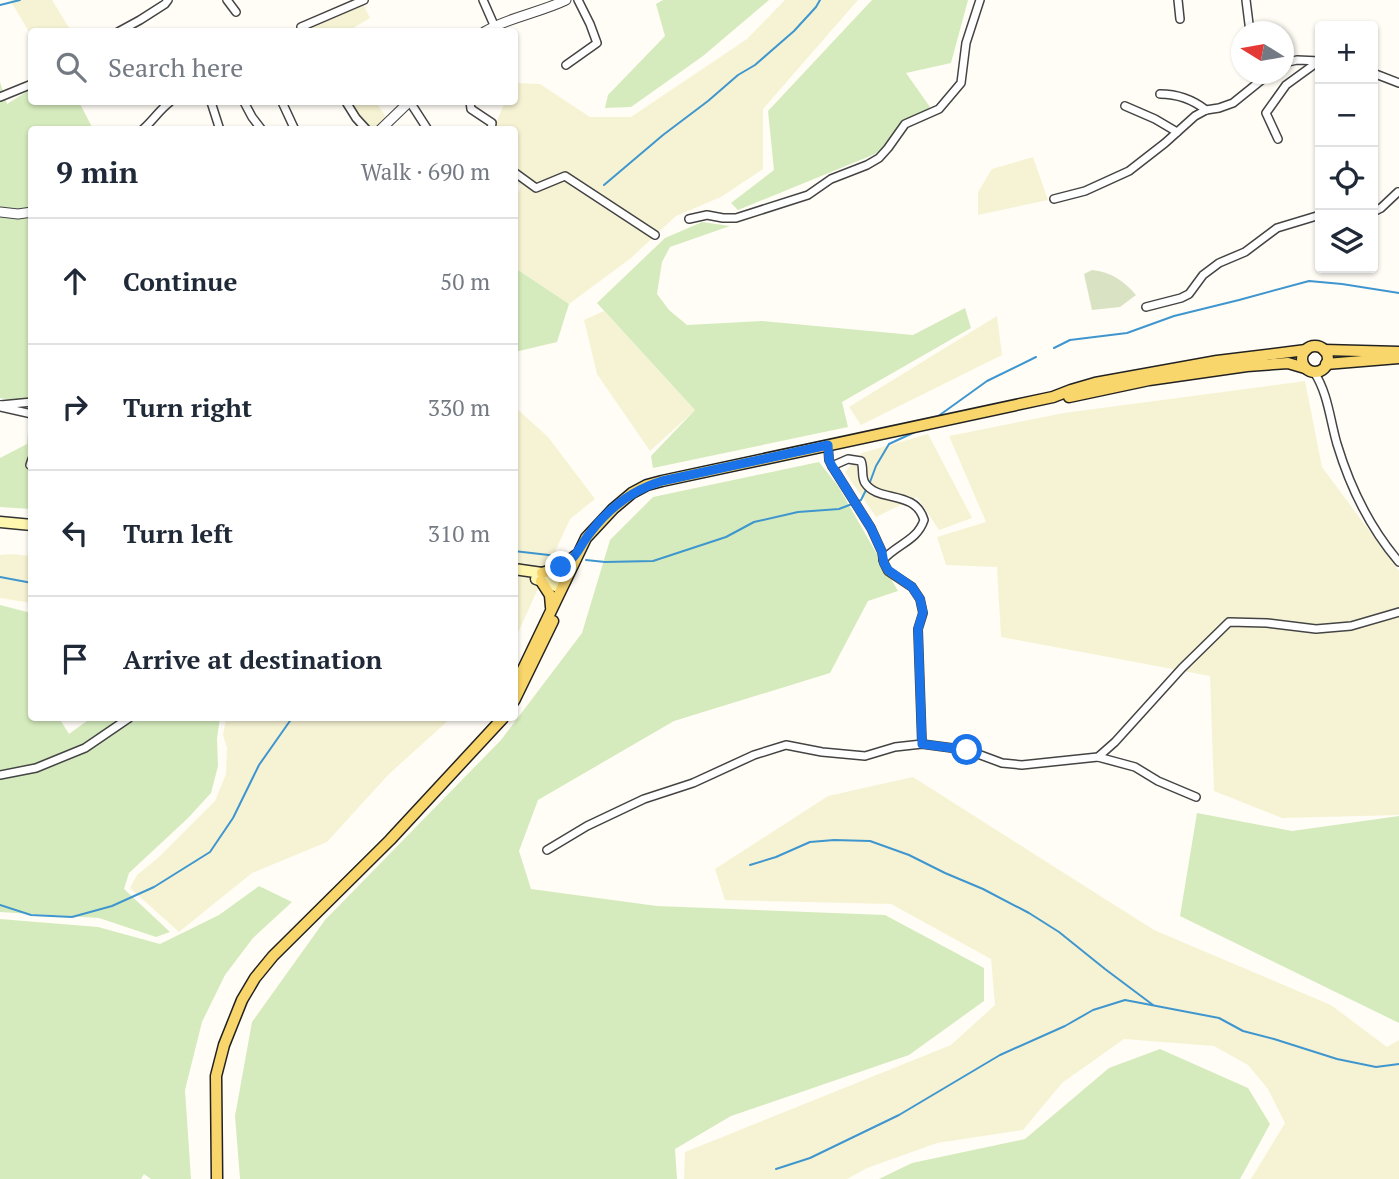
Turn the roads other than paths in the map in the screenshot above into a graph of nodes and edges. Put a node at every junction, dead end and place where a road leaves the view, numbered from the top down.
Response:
1 (168, 0) edge
2 (228, 0) edge
3 (364, 0) edge
4 (483, 0) edge
5 (566, 0) edge
6 (578, 0) edge
7 (980, 0) edge
8 (1178, 0) edge
9 (1246, 0) edge
10 (236, 12) dead end
11 (1180, 19) dead end
12 (1249, 21) edge
13 (494, 26) junction
14 (125, 28) edge
15 (304, 28) edge
16 (491, 28) edge
17 (1294, 61) edge
18 (1315, 61) edge
19 (566, 65) dead end
20 (1315, 65) edge
21 (1378, 75) edge
22 (1399, 83) edge
23 (1255, 84) edge
24 (28, 86) edge
25 (1160, 94) dead end
26 (0, 97) edge
27 (166, 105) edge
28 (212, 105) edge
29 (246, 105) edge
30 (283, 105) edge
31 (348, 105) edge
32 (403, 105) edge
33 (407, 105) edge
34 (470, 105) edge
35 (1125, 106) dead end
36 (1206, 110) junction
37 (147, 126) edge
38 (219, 126) edge
39 (259, 126) edge
40 (293, 126) edge
41 (363, 126) edge
42 (384, 126) edge
43 (425, 126) edge
44 (492, 126) edge
45 (1177, 132) junction
46 (1278, 139) dead end
47 (518, 175) edge
48 (1399, 191) edge
49 (1054, 199) dead end
50 (1377, 210) edge
51 (0, 212) edge
52 (28, 213) edge
53 (1315, 217) edge
54 (689, 219) dead end
55 (655, 235) dead end
56 (1146, 307) dead end
57 (1306, 350) junction
58 (1324, 350) junction
59 (1399, 352) edge
60 (1399, 358) edge
61 (1326, 364) junction
62 (1217, 366) junction
63 (1310, 370) junction
64 (28, 402) edge
65 (0, 405) edge
66 (28, 413) edge
67 (828, 445) junction
68 (832, 466) junction
69 (604, 518) junction
70 (0, 522) edge
71 (28, 524) edge
72 (580, 551) junction
73 (883, 560) junction
74 (1399, 562) edge
75 (518, 570) edge
76 (542, 577) junction
77 (565, 585) junction
78 (551, 610) junction
79 (1399, 612) edge
80 (518, 680) edge
81 (518, 693) edge
82 (126, 721) edge
83 (498, 721) edge
84 (922, 744) junction
85 (1098, 757) junction
86 (0, 775) edge
87 (1196, 797) dead end
88 (547, 850) dead end
89 (217, 1179) edge

1 - 14 street
2 - 10 street
3 - 15 street
4 - 13 street
5 - 13 street
6 - 19 street
7 - 54 street
8 - 11 street
9 - 12 street
13 - 16 street
17 - 18 street
20 - 46 street
21 - 22 street
23 - 36 street
24 - 26 street
25 - 36 street
27 - 37 street
28 - 38 street
29 - 39 street
30 - 40 street
31 - 41 street
32 - 42 street
33 - 43 street
34 - 44 street
35 - 45 street
36 - 45 street
45 - 49 street
47 - 55 street
48 - 50 street
51 - 52 street
53 - 56 street
57 - 58 main road
57 - 62 main road
57 - 63 main road
58 - 59 main road
58 - 61 main road
60 - 61 main road
61 - 63 main road
62 - 63 main road
62 - 67 main road
63 - 74 street
64 - 65 street
65 - 66 street
67 - 68 street
67 - 69 main road
68 - 73 street
68 - 73 street
69 - 72 main road
69 - 77 main road
70 - 71 main road
72 - 76 main road
72 - 77 main road
73 - 84 street
75 - 76 main road
76 - 77 main road
76 - 78 main road
77 - 78 main road
77 - 81 main road
78 - 80 main road
79 - 85 street
82 - 86 street
83 - 89 main road
84 - 85 street
84 - 88 street
85 - 87 street

